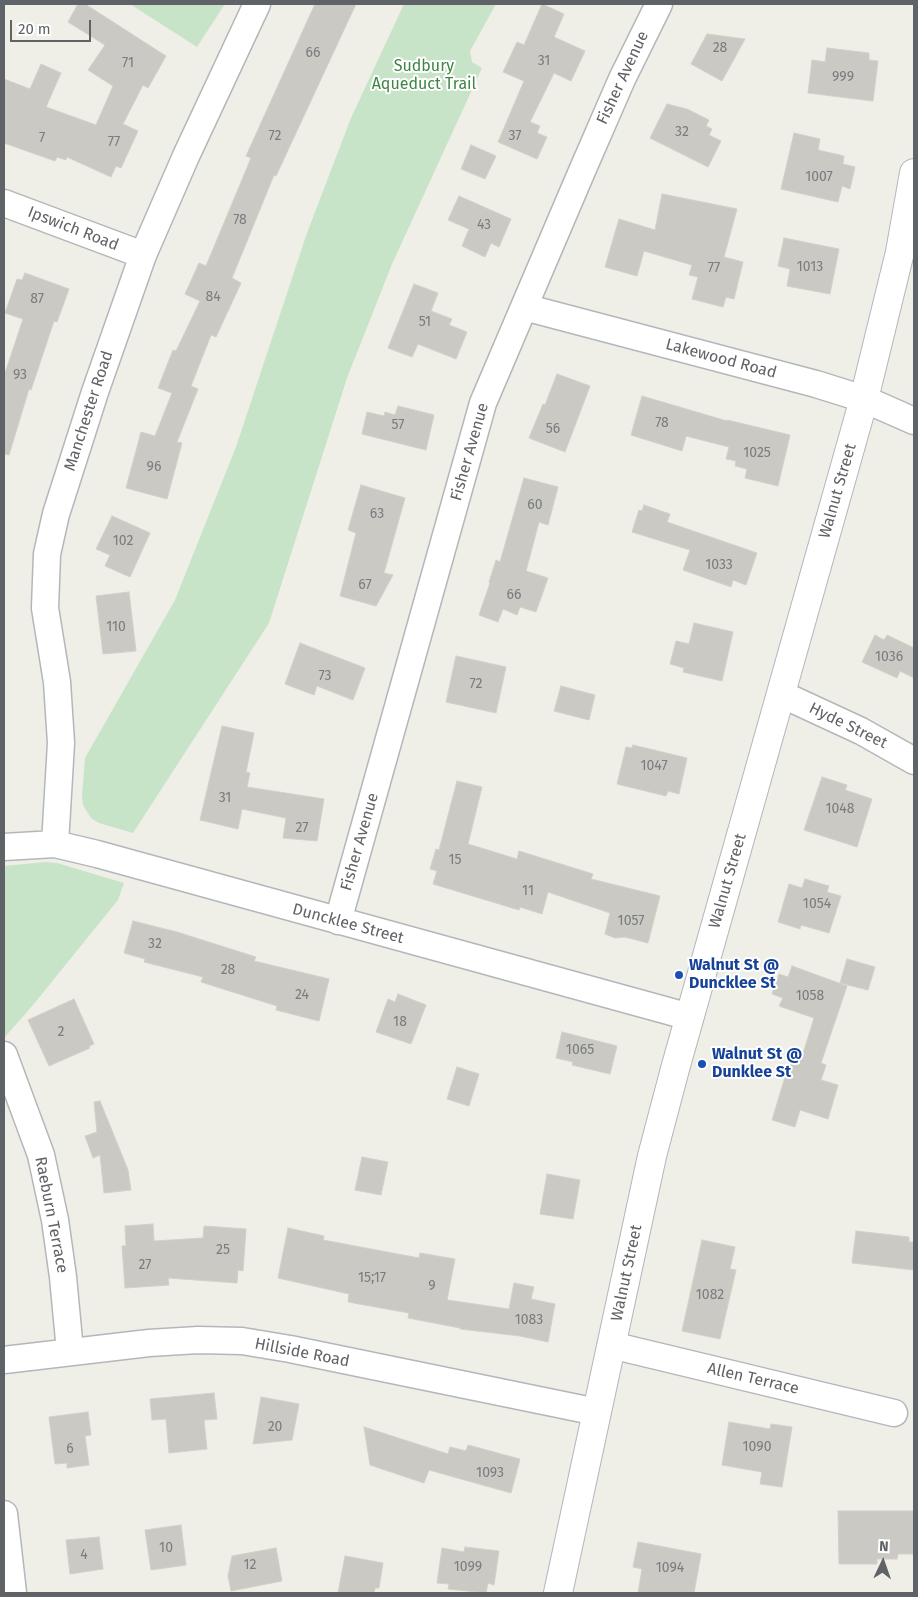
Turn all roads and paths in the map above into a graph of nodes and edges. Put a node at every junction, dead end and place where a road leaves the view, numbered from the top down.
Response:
1 (257, 4) edge
2 (659, 4) edge
3 (914, 173) edge
4 (4, 203) edge
5 (143, 255) junction
6 (524, 307) junction
7 (864, 399) junction
8 (914, 421) edge
9 (782, 694) junction
10 (914, 761) edge
11 (55, 844) junction
12 (4, 846) edge
13 (338, 921) junction
14 (690, 1018) junction
15 (4, 1055) edge
16 (611, 1345) junction
17 (70, 1351) junction
18 (4, 1360) edge
19 (597, 1412) junction
20 (894, 1412) dead end
21 (4, 1514) edge
22 (13, 1593) edge
23 (558, 1593) edge

1 - 5 street, Manchester Road
2 - 6 street, Fisher Avenue
3 - 7 main road, Walnut Street
4 - 5 street, Ipswich Road
5 - 11 street, Manchester Road
6 - 7 street, Lakewood Road
6 - 13 street, Fisher Avenue
7 - 8 street, Lakewood Road
7 - 9 main road, Walnut Street
9 - 10 street, Hyde Street
9 - 14 main road, Walnut Street
11 - 12 street, Duncklee Street
11 - 13 street, Duncklee Street
13 - 14 street, Duncklee Street
14 - 16 main road, Walnut Street
15 - 17 street, Raeburn Terrace
16 - 19 main road, Walnut Street
16 - 20 street, Allen Terrace
17 - 18 street, Hillside Road
17 - 19 street, Hillside Road
19 - 23 main road, Walnut Street
21 - 22 street

